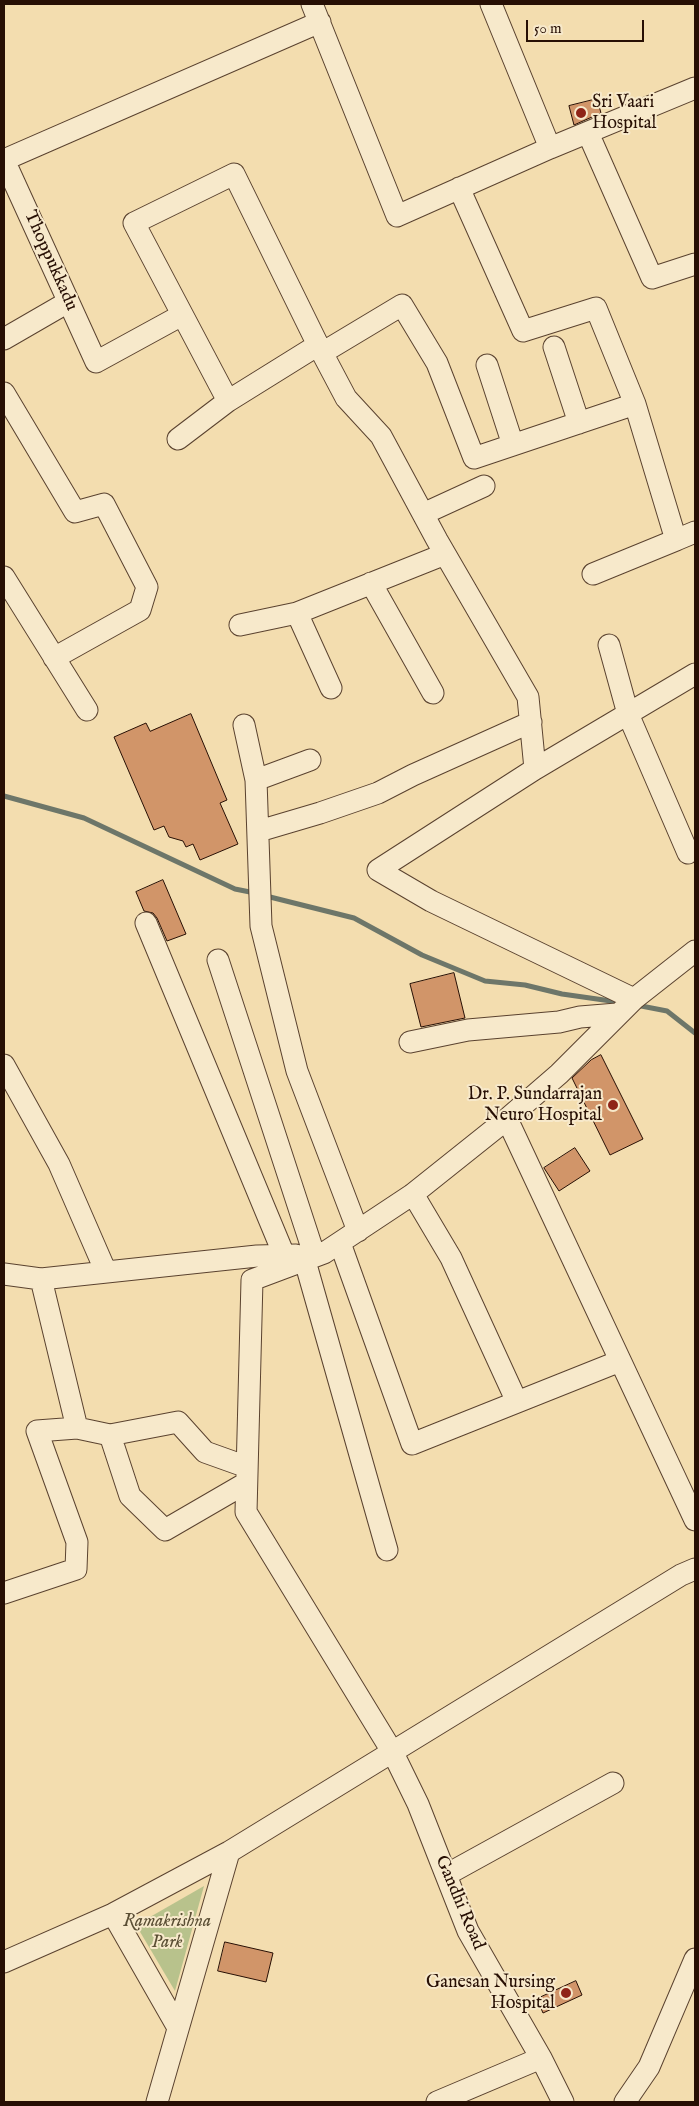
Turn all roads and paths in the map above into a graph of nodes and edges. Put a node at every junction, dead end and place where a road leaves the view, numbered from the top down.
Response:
1 (491, 4) edge
2 (316, 13) edge
3 (695, 88) edge
4 (588, 132) junction
5 (550, 148) junction
6 (4, 160) edge
7 (460, 188) junction
8 (695, 264) edge
9 (68, 302) junction
10 (182, 315) junction
11 (4, 339) edge
12 (554, 347) dead end
13 (320, 349) junction
14 (487, 365) dead end
15 (4, 393) edge
16 (228, 401) junction
17 (635, 404) junction
18 (579, 423) junction
19 (178, 439) dead end
20 (513, 445) junction
21 (484, 486) dead end
22 (423, 514) junction
23 (686, 536) edge
24 (445, 554) junction
25 (593, 574) dead end
26 (4, 577) edge
27 (371, 584) junction
28 (297, 613) junction
29 (240, 625) dead end
30 (609, 645) dead end
31 (54, 658) junction
32 (695, 674) edge
33 (331, 688) dead end
34 (433, 693) dead end
35 (87, 710) dead end
36 (628, 714) junction
37 (531, 722) junction
38 (244, 726) dead end
39 (310, 760) dead end
40 (535, 769) junction
41 (256, 780) junction
42 (259, 831) junction
43 (688, 852) dead end
44 (146, 923) dead end
45 (695, 950) edge
46 (218, 960) dead end
47 (627, 1006) junction
48 (410, 1042) dead end
49 (4, 1065) edge
50 (508, 1119) junction
51 (413, 1194) junction
52 (358, 1231) junction
53 (321, 1253) junction
54 (284, 1255) junction
55 (106, 1272) junction
56 (4, 1274) edge
57 (41, 1279) junction
58 (620, 1361) junction
59 (517, 1402) junction
60 (77, 1428) junction
61 (110, 1435) junction
62 (247, 1475) junction
63 (695, 1520) edge
64 (387, 1550) dead end
65 (695, 1568) edge
66 (4, 1593) edge
67 (393, 1753) junction
68 (613, 1782) dead end
69 (229, 1852) junction
70 (446, 1875) junction
71 (113, 1914) junction
72 (695, 1959) edge
73 (4, 1962) edge
74 (177, 2026) junction
75 (542, 2058) junction
76 (157, 2102) edge
77 (437, 2102) edge
78 (563, 2102) edge
79 (625, 2102) edge

1 - 5 street
2 - 6 street
2 - 7 street
3 - 4 street
4 - 5 street
4 - 8 street
5 - 7 street
6 - 9 street, Thoppukkadu
7 - 17 street
9 - 10 street, Thoppukkadu
9 - 11 street
10 - 13 street
10 - 16 street
12 - 18 street
13 - 16 street
13 - 20 street
13 - 22 street
14 - 20 street
15 - 31 street
16 - 19 street
17 - 18 street
17 - 23 street
18 - 20 street
21 - 22 street
22 - 24 street
23 - 25 street
24 - 27 street
24 - 37 street
26 - 31 street
27 - 28 street
27 - 34 street
28 - 29 street
28 - 33 street
30 - 36 street
31 - 35 street
32 - 36 street
36 - 40 street
36 - 43 street
37 - 40 street
37 - 42 street
38 - 41 street
39 - 41 street
40 - 47 street
41 - 42 street
42 - 52 street
44 - 54 street
45 - 47 street
46 - 53 street
47 - 48 street
47 - 50 street
49 - 55 street
50 - 51 street
50 - 58 street
51 - 52 street
51 - 59 street
52 - 53 street
53 - 54 street
53 - 59 street
53 - 62 street, Gandhi Road
53 - 64 street
54 - 55 street
55 - 57 street
56 - 57 street
57 - 60 street
58 - 59 street
58 - 63 street
60 - 61 street
60 - 66 street
61 - 62 street
61 - 62 street
62 - 67 street, Gandhi Road
65 - 67 street
67 - 69 street
67 - 70 street, Gandhi Road
68 - 70 street
69 - 71 street
69 - 74 street
70 - 75 street, Gandhi Road
71 - 73 street
71 - 74 street
72 - 79 street
74 - 76 street
75 - 77 street
75 - 78 street, Gandhi Road

